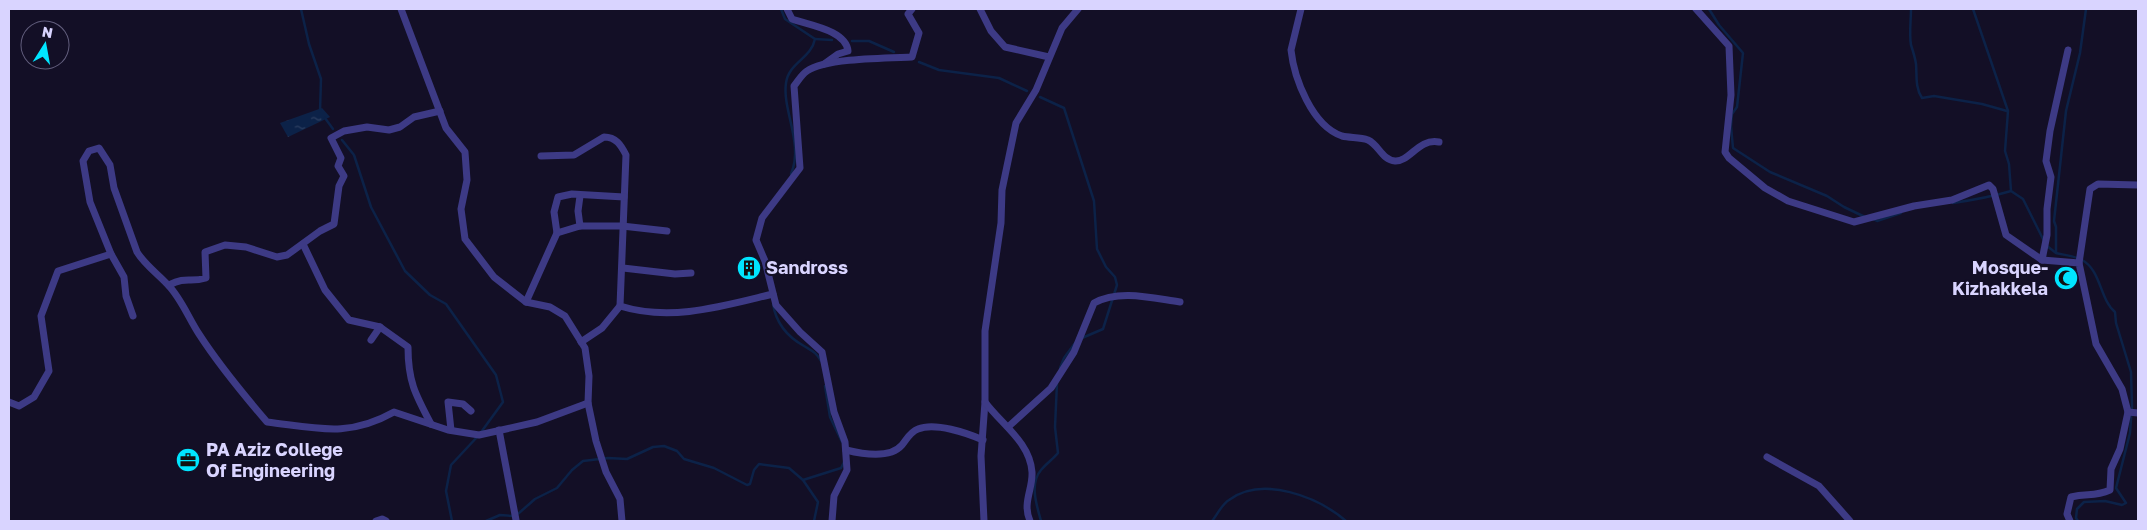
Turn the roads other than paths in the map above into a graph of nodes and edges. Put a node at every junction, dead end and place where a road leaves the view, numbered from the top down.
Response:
1 (401, 9) edge
2 (787, 9) edge
3 (912, 9) edge
4 (980, 9) edge
5 (1078, 9) edge
6 (1301, 9) edge
7 (1696, 9) edge
8 (2068, 50) dead end
9 (1049, 57) junction
10 (822, 65) junction
11 (440, 111) junction
12 (1438, 142) dead end
13 (541, 156) dead end
14 (2138, 185) edge
15 (580, 196) junction
16 (624, 197) junction
17 (580, 226) junction
18 (622, 226) junction
19 (667, 231) dead end
20 (556, 233) junction
21 (303, 244) junction
22 (111, 254) junction
23 (2042, 260) junction
24 (2079, 263) junction
25 (623, 268) junction
26 (691, 272) dead end
27 (169, 285) junction
28 (773, 294) junction
29 (526, 302) junction
30 (1180, 302) dead end
31 (620, 306) junction
32 (133, 316) dead end
33 (380, 327) junction
34 (371, 340) dead end
35 (581, 342) junction
36 (9, 402) edge
37 (985, 402) junction
38 (588, 403) junction
39 (471, 411) dead end
40 (2132, 412) edge
41 (431, 424) junction
42 (1008, 427) junction
43 (451, 430) junction
44 (499, 430) junction
45 (983, 440) junction
46 (846, 450) junction
47 (1767, 457) dead end
48 (516, 520) edge
49 (376, 521) edge
50 (386, 521) edge
51 (622, 521) edge
52 (832, 521) edge
53 (984, 521) edge
54 (1030, 521) edge
55 (1850, 521) edge
56 (2070, 521) edge

1 - 11 street
2 - 10 street
3 - 10 street
4 - 9 street
5 - 9 street
6 - 12 street
7 - 23 street
8 - 23 street
9 - 37 street
10 - 28 street
11 - 21 street
11 - 29 street
13 - 16 street
14 - 24 street
15 - 16 street
15 - 17 street
15 - 20 street
16 - 18 street
17 - 18 street
17 - 20 street
18 - 19 street
18 - 25 street
20 - 29 street
21 - 27 street
21 - 33 street
22 - 27 street
22 - 32 street
22 - 36 street
23 - 24 street
24 - 40 street
25 - 26 street
25 - 31 street
27 - 41 street
28 - 31 street
28 - 46 street
29 - 35 street
30 - 42 street
31 - 35 street
33 - 34 street
33 - 41 street
35 - 38 street
37 - 42 street
37 - 45 street
38 - 44 street
38 - 51 street
39 - 43 street
40 - 56 street
41 - 43 street
42 - 54 street
43 - 44 street
44 - 48 street
45 - 46 street
45 - 53 street
46 - 52 street
47 - 55 street
49 - 50 street

